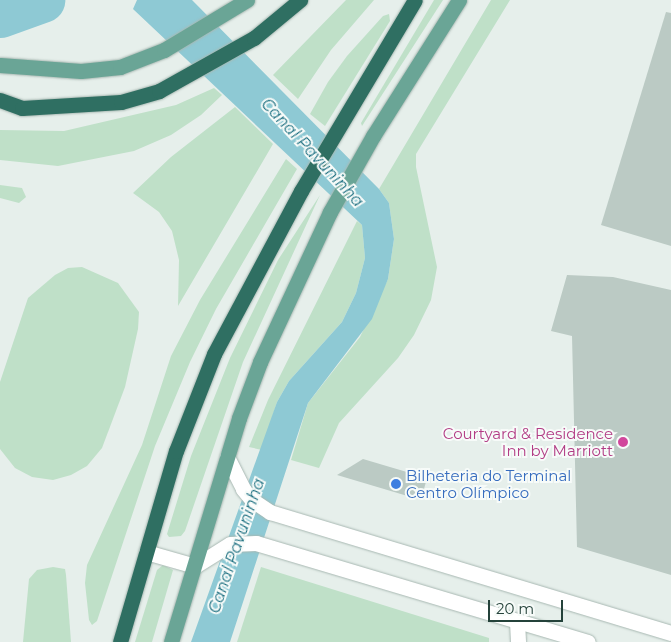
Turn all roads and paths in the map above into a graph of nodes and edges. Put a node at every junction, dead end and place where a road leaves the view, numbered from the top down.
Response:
1 (246, 0) edge
2 (300, 0) edge
3 (415, 0) edge
4 (459, 0) edge
5 (0, 65) edge
6 (0, 100) edge
7 (0, 107) edge
8 (22, 108) junction
9 (228, 457) junction
10 (146, 552) junction
11 (195, 566) junction
12 (517, 622) junction
13 (671, 633) edge
14 (120, 642) edge
15 (171, 642) edge
16 (518, 642) edge
17 (588, 642) edge

1 - 5 main road
2 - 8 highway
3 - 10 highway
4 - 9 main road
6 - 8 highway
7 - 8 main road
9 - 11 main road
9 - 13 street
10 - 11 street
10 - 14 highway
11 - 12 street
11 - 15 main road
12 - 16 street
12 - 17 street

